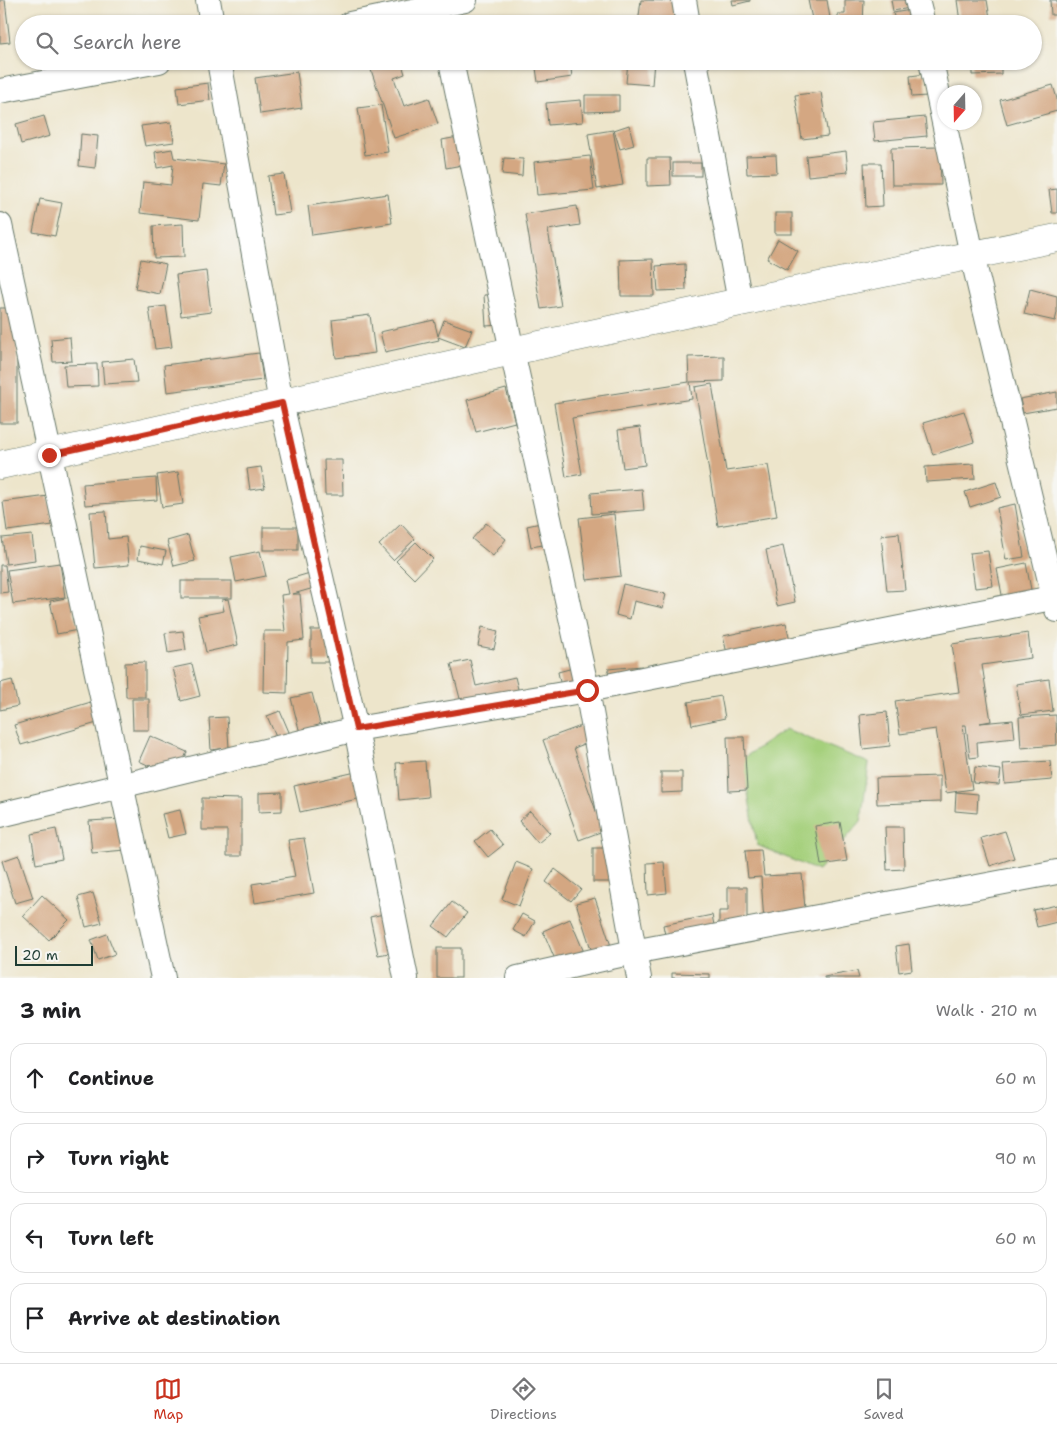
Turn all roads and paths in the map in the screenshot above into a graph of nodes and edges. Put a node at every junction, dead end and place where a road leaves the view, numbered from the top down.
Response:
1 (208, 0) edge
2 (466, 0) edge
3 (684, 0) edge
4 (918, 0) edge
5 (441, 10) edge
6 (210, 15) edge
7 (408, 15) edge
8 (686, 15) edge
9 (920, 15) edge
10 (111, 70) edge
11 (221, 70) edge
12 (453, 70) edge
13 (697, 70) edge
14 (932, 70) edge
15 (0, 91) edge
16 (0, 225) edge
17 (1057, 238) edge
18 (972, 255) junction
19 (740, 302) junction
20 (512, 351) junction
21 (282, 403) junction
22 (49, 455) junction
23 (0, 465) edge
24 (1056, 601) edge
25 (587, 690) junction
26 (356, 729) junction
27 (122, 786) junction
28 (0, 815) edge
29 (1057, 872) edge
30 (633, 952) junction
31 (163, 978) edge
32 (406, 978) edge
33 (518, 978) edge
34 (639, 978) edge

1 - 6 street
2 - 5 street
3 - 8 street
4 - 9 street
5 - 7 street
10 - 15 street
11 - 21 street
12 - 20 street
13 - 19 street
14 - 18 street
16 - 22 street
17 - 18 street
18 - 19 street
18 - 24 street
19 - 20 street
20 - 21 street
20 - 25 street
21 - 22 street
21 - 26 street
22 - 23 street
22 - 27 street
24 - 25 street
25 - 26 street
25 - 30 street
26 - 27 street
26 - 32 street
27 - 28 street
27 - 31 street
29 - 30 street
30 - 33 street
30 - 34 street

